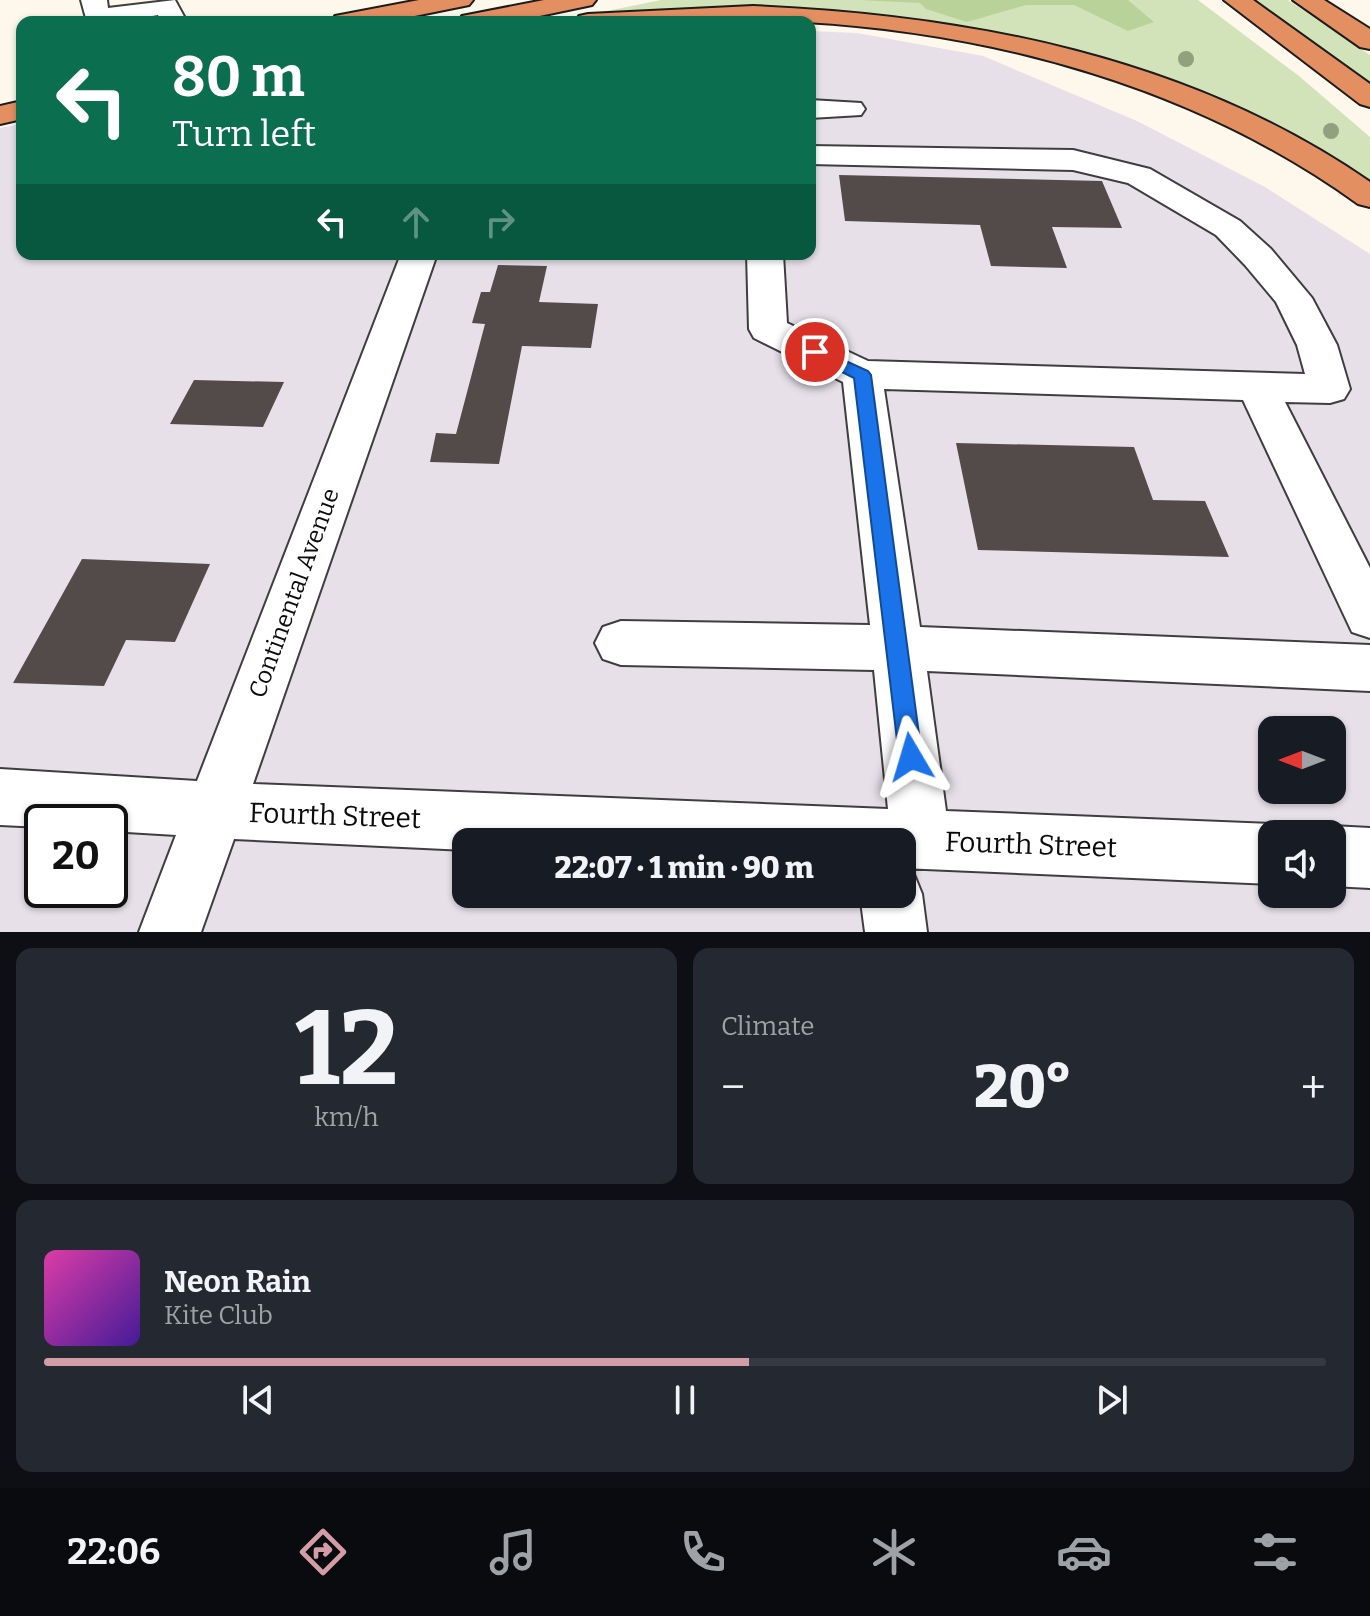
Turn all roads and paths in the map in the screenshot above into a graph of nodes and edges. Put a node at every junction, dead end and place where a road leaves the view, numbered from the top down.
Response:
1 (431, 0) edge
2 (460, 0) edge
3 (583, 0) edge
4 (1237, 0) edge
5 (1306, 0) edge
6 (394, 13) junction
7 (109, 16) edge
8 (172, 16) edge
9 (377, 16) edge
10 (502, 16) edge
11 (639, 16) edge
12 (1370, 41) edge
13 (1370, 98) edge
14 (816, 109) edge
15 (850, 109) dead end
16 (816, 155) edge
17 (1370, 197) edge
18 (417, 260) edge
19 (765, 260) edge
20 (862, 375) junction
21 (1257, 387) junction
22 (1370, 617) edge
23 (621, 643) dead end
24 (898, 648) junction
25 (1370, 668) edge
26 (0, 797) edge
27 (214, 810) junction
28 (499, 828) edge
29 (894, 828) edge
30 (916, 853) edge
31 (1258, 854) edge
32 (1346, 857) edge
33 (1370, 858) edge
34 (895, 908) edge
35 (170, 932) edge
36 (896, 932) edge

1 - 6 highway
2 - 6 highway
3 - 10 highway
4 - 13 highway
5 - 12 highway
6 - 9 highway
7 - 8 street
11 - 17 highway
14 - 15 street
16 - 21 street
18 - 27 street, Continental Avenue
19 - 20 street
20 - 21 street
20 - 24 street
21 - 22 street
23 - 24 street
24 - 25 street
24 - 29 street
26 - 27 street, Fourth Street
27 - 28 street, Fourth Street
27 - 35 street, Continental Avenue
30 - 31 street, Fourth Street
32 - 33 street
34 - 36 street

